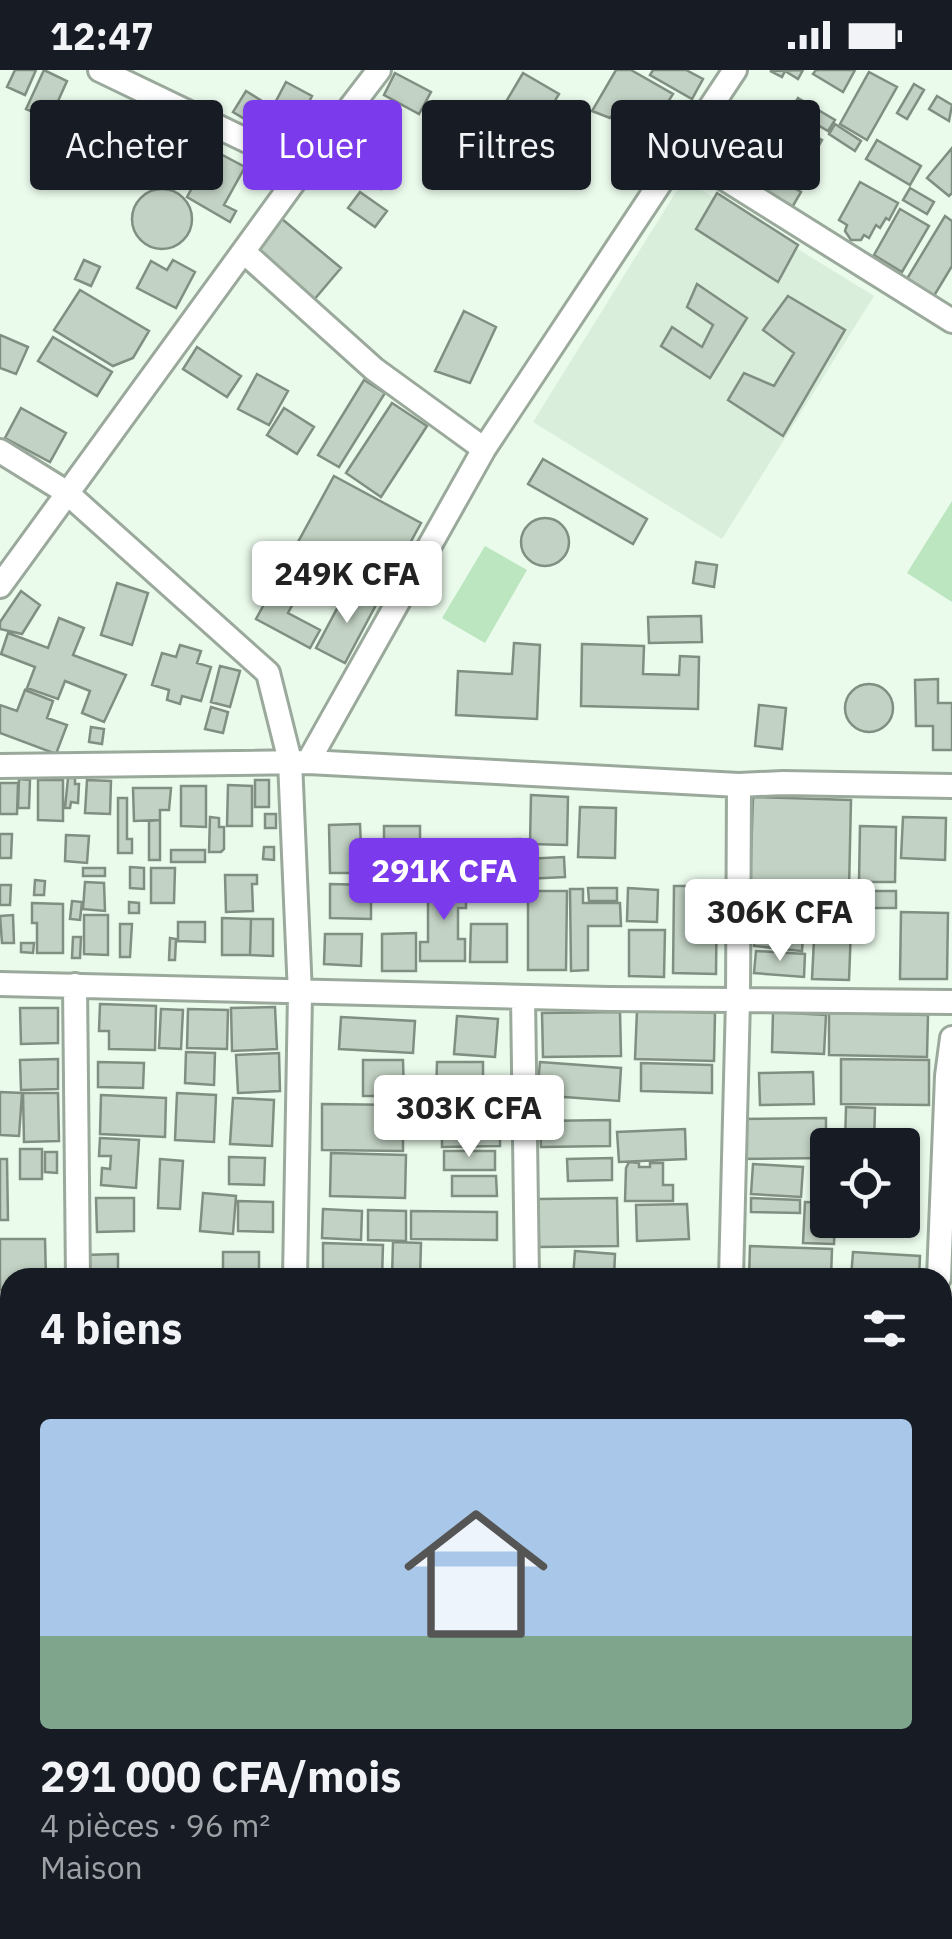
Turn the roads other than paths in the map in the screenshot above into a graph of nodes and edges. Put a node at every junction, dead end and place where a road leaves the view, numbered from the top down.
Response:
1 (100, 70) edge
2 (379, 70) edge
3 (735, 70) edge
4 (356, 100) edge
5 (716, 100) edge
6 (243, 139) edge
7 (288, 190) edge
8 (657, 190) edge
9 (743, 190) edge
10 (244, 252) junction
11 (952, 321) edge
12 (484, 449) junction
13 (0, 451) edge
14 (66, 492) junction
15 (0, 586) edge
16 (299, 762) junction
17 (0, 766) edge
18 (739, 785) junction
19 (952, 786) edge
20 (0, 984) edge
21 (76, 984) junction
22 (300, 994) junction
23 (523, 997) junction
24 (738, 1000) junction
25 (952, 1002) edge
26 (952, 1038) edge
27 (949, 1077) edge
28 (78, 1268) edge
29 (295, 1268) edge
30 (527, 1268) edge
31 (730, 1268) edge
32 (939, 1268) edge

1 - 6 street
2 - 4 street
3 - 5 street
7 - 10 street
8 - 12 street
9 - 11 street
10 - 12 street
10 - 14 street
12 - 16 street
13 - 14 street
14 - 15 street
14 - 16 street
16 - 17 street
16 - 18 street
16 - 22 street
18 - 19 street
18 - 24 street
20 - 21 street
21 - 22 street
21 - 28 street
22 - 23 street
22 - 29 street
23 - 24 street
23 - 30 street
24 - 25 street
24 - 31 street
26 - 27 street
27 - 32 street

